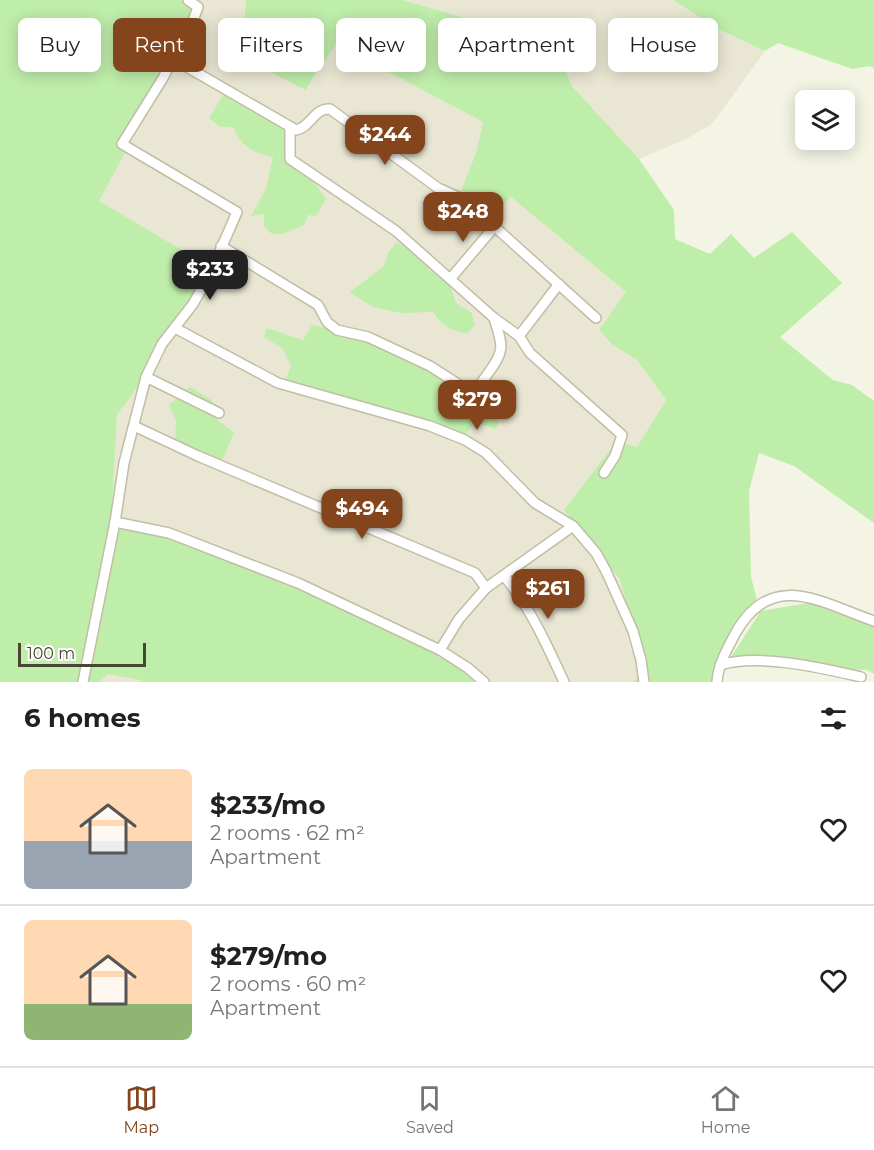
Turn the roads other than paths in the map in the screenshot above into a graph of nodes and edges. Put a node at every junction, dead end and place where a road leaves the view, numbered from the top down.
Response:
1 (188, 0) edge
2 (206, 0) edge
3 (198, 8) junction
4 (194, 18) edge
5 (165, 72) edge
6 (197, 72) edge
7 (290, 128) junction
8 (495, 226) junction
9 (221, 246) junction
10 (451, 278) junction
11 (559, 284) junction
12 (494, 318) junction
13 (596, 318) dead end
14 (175, 328) junction
15 (519, 336) junction
16 (146, 377) junction
17 (219, 413) dead end
18 (134, 426) junction
19 (604, 473) dead end
20 (115, 522) junction
21 (573, 526) junction
22 (504, 576) junction
23 (486, 588) junction
24 (874, 621) edge
25 (440, 650) junction
26 (720, 666) junction
27 (861, 677) dead end
28 (83, 682) edge
29 (484, 682) edge
30 (564, 682) edge
31 (644, 682) edge
32 (717, 682) edge

1 - 3 street
2 - 3 street
3 - 4 street
5 - 9 street
6 - 7 street
7 - 8 street
7 - 10 street
8 - 10 street
8 - 11 street
9 - 12 street
9 - 14 street
10 - 12 street
11 - 13 street
11 - 15 street
12 - 15 street
14 - 16 street
14 - 21 street
15 - 19 street
16 - 17 street
16 - 18 street
18 - 20 street
18 - 23 street
20 - 25 street
20 - 28 street
21 - 22 street
21 - 31 street
22 - 23 street
22 - 30 street
23 - 25 street
24 - 26 street
25 - 29 street
26 - 27 street
26 - 32 street

